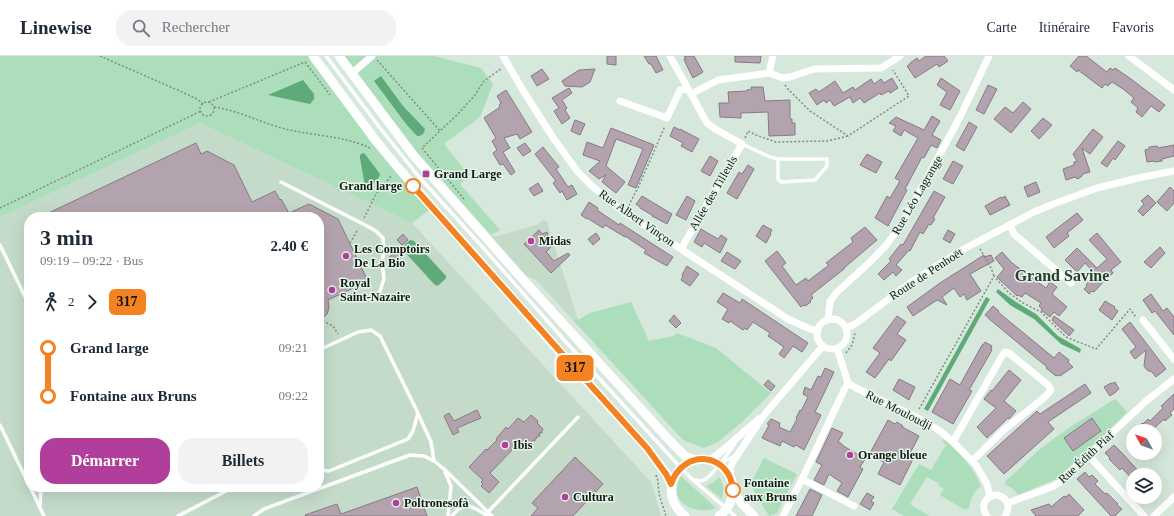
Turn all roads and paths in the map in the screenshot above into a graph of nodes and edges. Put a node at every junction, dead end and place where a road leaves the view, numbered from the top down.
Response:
1 (100, 56) edge
2 (313, 56) edge
3 (326, 56) edge
4 (339, 56) edge
5 (373, 56) edge
6 (503, 56) edge
7 (670, 56) edge
8 (773, 56) edge
9 (900, 56) edge
10 (989, 56) edge
11 (1129, 56) edge
12 (305, 62) dead end
13 (508, 63) junction
14 (889, 63) junction
15 (769, 73) junction
16 (351, 74) junction
17 (783, 78) junction
18 (1174, 90) edge
19 (690, 92) junction
20 (620, 101) dead end
21 (209, 102) junction
22 (203, 104) junction
23 (214, 107) junction
24 (201, 111) junction
25 (667, 118) junction
26 (440, 131) junction
27 (848, 136) junction
28 (742, 144) junction
29 (370, 148) dead end
30 (422, 148) dead end
31 (778, 159) junction
32 (1174, 171) edge
33 (392, 175) dead end
34 (281, 182) dead end
35 (0, 208) edge
36 (627, 214) junction
37 (361, 223) junction
38 (1010, 225) junction
39 (350, 243) dead end
40 (0, 244) edge
41 (979, 246) dead end
42 (681, 249) junction
43 (994, 276) junction
44 (1072, 282) dead end
45 (380, 291) dead end
46 (24, 294) edge
47 (828, 320) junction
48 (1143, 320) joint
49 (324, 322) edge
50 (846, 328) junction
51 (818, 331) junction
52 (856, 331) dead end
53 (342, 339) junction
54 (823, 346) junction
55 (324, 348) edge
56 (837, 348) junction
57 (845, 356) dead end
58 (1174, 359) edge
59 (1174, 379) edge
60 (848, 383) junction
61 (418, 413) junction
62 (918, 413) dead end
63 (764, 415) junction
64 (578, 417) dead end
65 (0, 425) edge
66 (748, 428) junction
67 (953, 442) junction
68 (737, 454) junction
69 (1088, 455) junction
70 (695, 460) junction
71 (709, 460) junction
72 (434, 461) junction
73 (972, 461) junction
74 (719, 464) junction
75 (681, 468) junction
76 (444, 469) junction
77 (324, 470) edge
78 (655, 471) dead end
79 (24, 475) edge
80 (692, 479) junction
81 (802, 479) junction
82 (732, 480) junction
83 (671, 484) junction
84 (324, 487) edge
85 (733, 490) junction
86 (32, 492) edge
87 (41, 492) edge
88 (224, 492) edge
89 (310, 492) edge
90 (990, 497) junction
91 (1174, 497) edge
92 (1008, 503) junction
93 (854, 506) dead end
94 (40, 508) junction
95 (727, 509) junction
96 (488, 514) edge
97 (44, 516) edge
98 (178, 516) edge
99 (254, 516) edge
100 (448, 516) edge
101 (452, 516) edge
102 (492, 516) edge
103 (666, 516) edge
104 (685, 516) edge
105 (719, 516) edge
106 (735, 516) edge
107 (754, 516) edge
108 (783, 516) edge
109 (984, 516) edge
110 (1005, 516) edge
111 (1144, 516) edge
112 (1154, 516) edge

1 - 22 path
2 - 83 main road
3 - 75 lane
4 - 16 main road
5 - 16 street
5 - 26 path
6 - 13 street, Rue Albert Vinçon
7 - 19 street, Allée des Tilleuls
8 - 15 street
9 - 14 street
10 - 47 street, Rue Léo Lagrange
11 - 18 street
12 - 21 path
13 - 26 path
13 - 36 street, Rue Albert Vinçon
14 - 17 street
14 - 27 path
15 - 17 street
15 - 19 street
16 - 70 main road
17 - 27 path
19 - 25 street
19 - 28 street, Allée des Tilleuls
20 - 25 street
21 - 22 path
21 - 23 path
22 - 24 path
23 - 24 path
23 - 29 path
24 - 35 path
25 - 36 path
26 - 30 path
27 - 28 path
28 - 31 lane
28 - 42 street, Allée des Tilleuls
31 - 31 lane
32 - 38 street, Route de Penhoët
33 - 37 path
34 - 37 lane
36 - 42 street, Rue Albert Vinçon
37 - 39 path
37 - 45 lane
38 - 44 street
38 - 50 street, Route de Penhoët
40 - 46 lane
41 - 43 path
42 - 51 street, Rue Albert Vinçon
43 - 48 path
43 - 62 path
47 - 50 street
47 - 51 street
48 - 58 street
49 - 53 path
50 - 56 street
51 - 54 street
52 - 57 path
53 - 55 lane
53 - 61 lane
54 - 56 street
54 - 63 street
56 - 60 street
59 - 69 street, Rue Édith Piaf
60 - 67 street, Rue Mouloudji
60 - 81 street
61 - 72 lane
61 - 77 lane
63 - 66 street
63 - 68 street
64 - 96 lane
65 - 79 lane
66 - 71 street
66 - 74 lane
67 - 73 street, Rue Mouloudji
67 - 73 street
68 - 74 lane
68 - 82 street
69 - 92 street, Rue Édith Piaf
69 - 111 street
70 - 71 main road
70 - 75 main road
71 - 74 main road
72 - 76 lane
72 - 84 lane
73 - 90 street, Rue Mouloudji
74 - 80 lane
74 - 82 main road
75 - 80 lane
75 - 83 main road
76 - 96 lane
76 - 100 lane
78 - 103 path
80 - 95 lane
81 - 93 street
81 - 108 street
82 - 85 main road
83 - 104 main road
85 - 95 main road
85 - 107 main road
86 - 94 lane
87 - 94 lane
88 - 98 lane
89 - 99 lane
90 - 92 street
90 - 109 street
91 - 112 street
92 - 110 street
94 - 97 lane
95 - 105 main road
95 - 106 lane
96 - 101 lane
96 - 102 lane

